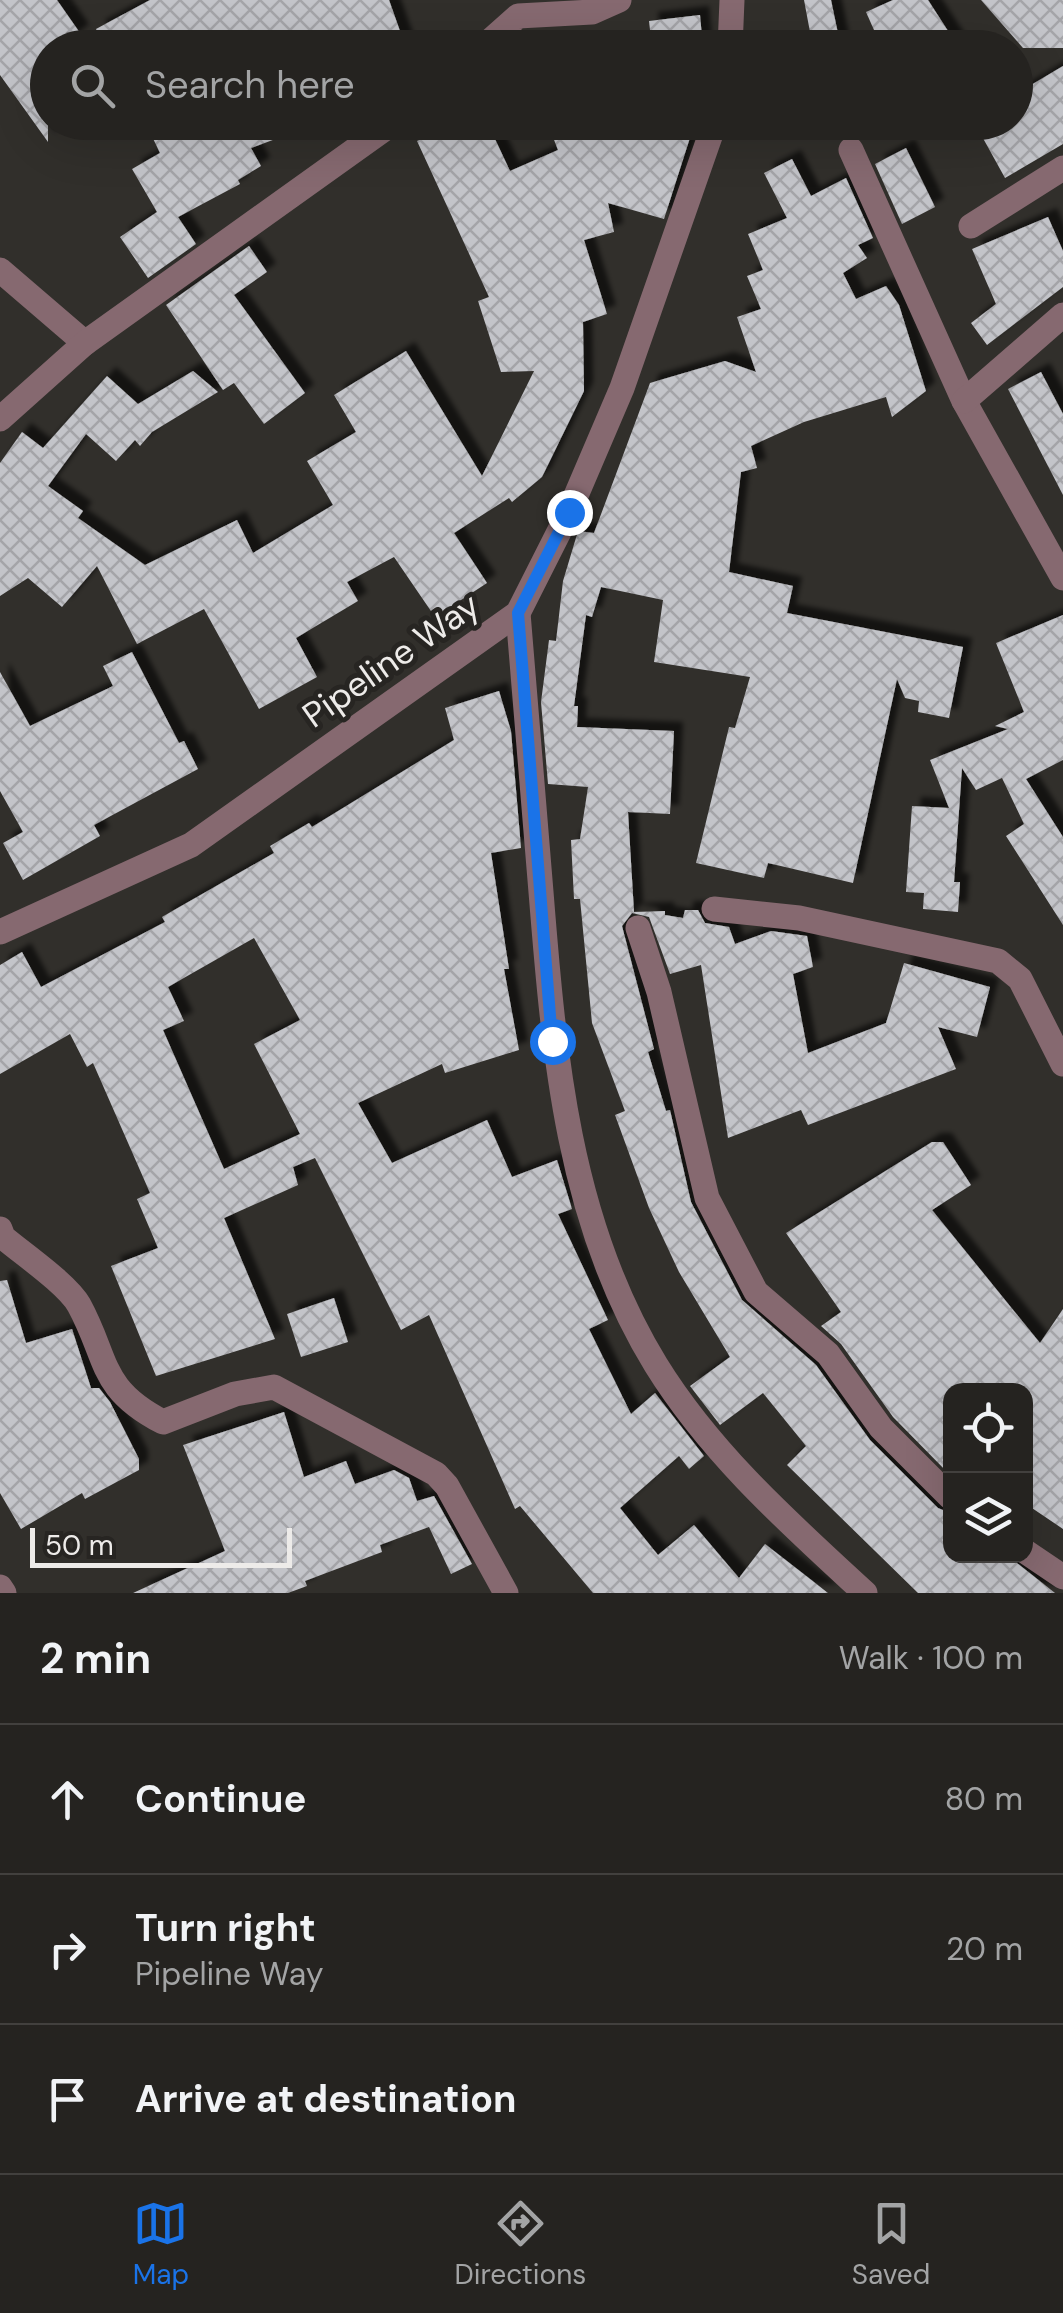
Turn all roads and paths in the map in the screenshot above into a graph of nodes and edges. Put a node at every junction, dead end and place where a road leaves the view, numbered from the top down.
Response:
1 (619, 0) edge
2 (732, 0) edge
3 (514, 8) edge
4 (496, 30) edge
5 (731, 30) edge
6 (369, 140) edge
7 (708, 140) edge
8 (852, 150) dead end
9 (1063, 168) edge
10 (971, 226) dead end
11 (0, 270) edge
12 (1063, 315) edge
13 (85, 343) junction
14 (964, 401) junction
15 (0, 418) edge
16 (1054, 551) edge
17 (1063, 578) edge
18 (518, 613) junction
19 (714, 909) dead end
20 (638, 928) dead end
21 (0, 932) edge
22 (1063, 1064) edge
23 (0, 1229) edge
24 (943, 1490) edge
25 (1033, 1557) edge
26 (1063, 1577) edge
27 (506, 1593) edge
28 (865, 1593) edge

1 - 3 street
2 - 5 street
3 - 4 street
6 - 13 street
7 - 18 street, Pipeline Way
8 - 14 street
9 - 10 street
11 - 13 street
12 - 14 street
13 - 15 street
14 - 16 street
16 - 17 street
18 - 21 street, Pipeline Way
18 - 28 street
19 - 22 street
20 - 24 street
23 - 27 street
25 - 26 street

